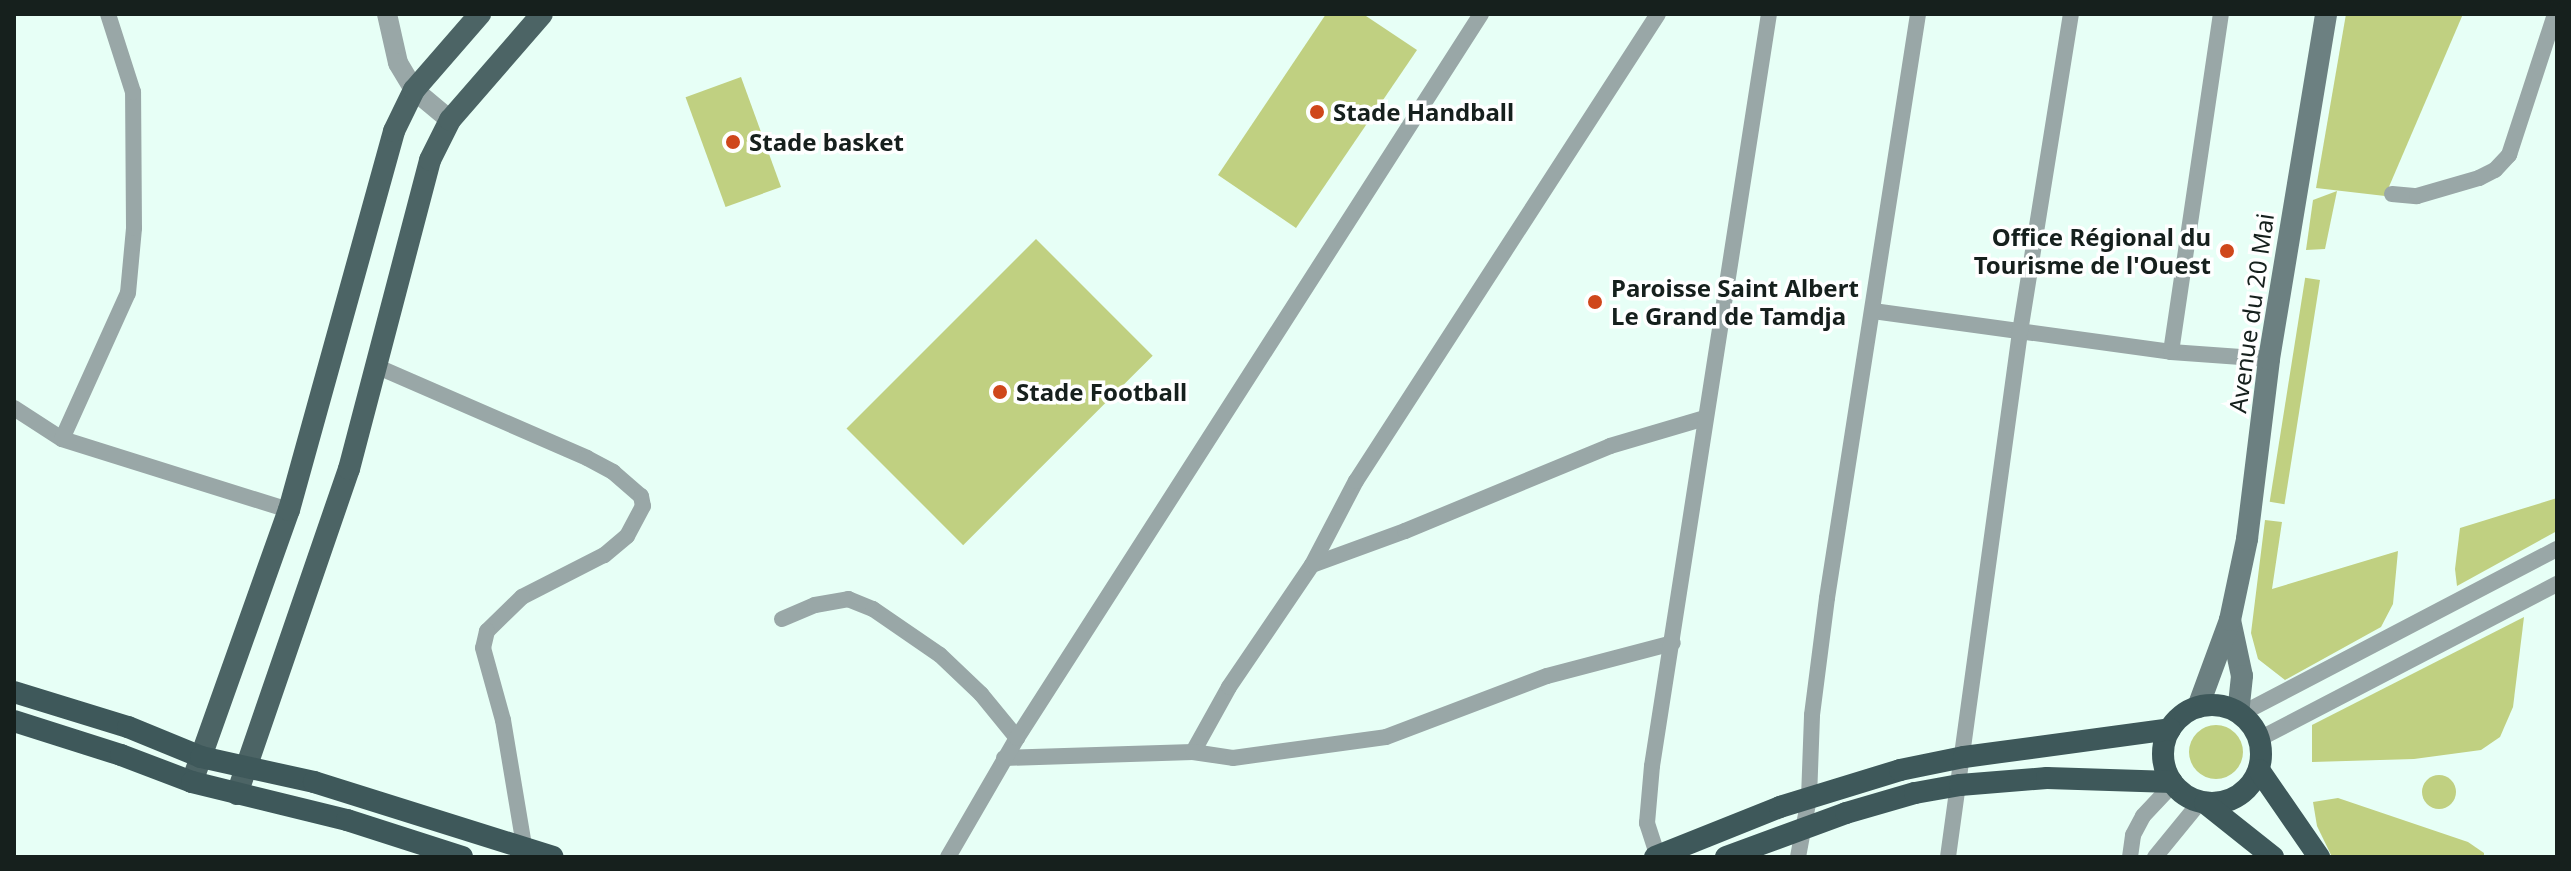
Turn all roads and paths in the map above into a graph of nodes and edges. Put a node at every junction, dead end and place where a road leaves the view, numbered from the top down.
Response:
1 (108, 14) edge
2 (387, 14) edge
3 (480, 14) edge
4 (542, 14) edge
5 (1481, 14) edge
6 (1658, 14) edge
7 (1769, 14) edge
8 (1918, 14) edge
9 (2071, 14) edge
10 (2221, 14) edge
11 (2326, 14) edge
12 (2555, 14) edge
13 (414, 90) junction
14 (450, 120) junction
15 (2392, 194) dead end
16 (1873, 311) junction
17 (2020, 332) junction
18 (2171, 352) junction
19 (2269, 359) junction
20 (378, 367) junction
21 (14, 408) edge
22 (1705, 418) junction
23 (62, 439) junction
24 (289, 510) junction
25 (2557, 549) edge
26 (1312, 565) junction
27 (2557, 584) edge
28 (782, 619) dead end
29 (2230, 620) junction
30 (1673, 643) junction
31 (14, 692) edge
32 (2198, 707) junction
33 (2240, 713) junction
34 (14, 721) edge
35 (2170, 729) junction
36 (1017, 738) junction
37 (2259, 739) junction
38 (1193, 752) junction
39 (201, 757) junction
40 (1964, 757) junction
41 (1004, 758) junction
42 (247, 769) junction
43 (2259, 770) junction
44 (192, 782) junction
45 (2172, 783) junction
46 (1960, 785) junction
47 (237, 794) junction
48 (1809, 798) junction
49 (2203, 802) junction
50 (1805, 829) junction
51 (526, 853) edge
52 (462, 857) edge
53 (553, 857) edge
54 (948, 857) edge
55 (1657, 857) edge
56 (1726, 857) edge
57 (1798, 857) edge
58 (1948, 857) edge
59 (2130, 857) edge
60 (2155, 857) edge
61 (2273, 857) edge
62 (2319, 857) edge

1 - 23 street
2 - 13 street
3 - 13 main road
4 - 14 main road
5 - 36 street
6 - 26 street
7 - 22 street
8 - 16 street
9 - 17 street
10 - 18 street
11 - 19 main road, Avenue du 20 Mai
12 - 15 street
13 - 14 street
13 - 24 main road
14 - 20 main road
16 - 17 street
16 - 48 street
17 - 18 street
17 - 40 street
18 - 19 street
19 - 29 main road, Avenue du 20 Mai
20 - 42 main road
20 - 51 street
21 - 23 street
22 - 26 street
22 - 30 street
23 - 24 street
24 - 39 main road
25 - 33 street
26 - 38 street
27 - 37 street
28 - 36 street
29 - 32 main road, Avenue du 20 Mai
29 - 33 main road, Avenue du 20 Mai
30 - 38 street
30 - 55 street
31 - 39 highway
32 - 33 highway
32 - 35 highway
33 - 37 highway
34 - 44 highway
35 - 40 highway
35 - 45 highway
36 - 41 street
37 - 43 highway
38 - 41 street
39 - 42 highway
39 - 44 main road
40 - 46 street
40 - 48 highway
41 - 54 street
42 - 47 main road
42 - 51 highway
43 - 49 highway
43 - 62 highway
44 - 47 highway
45 - 46 highway
45 - 49 highway
45 - 59 street
46 - 50 highway
46 - 58 street
47 - 52 highway
48 - 50 street
48 - 55 highway
49 - 60 street
49 - 61 highway
50 - 56 highway
50 - 57 street
51 - 53 highway

